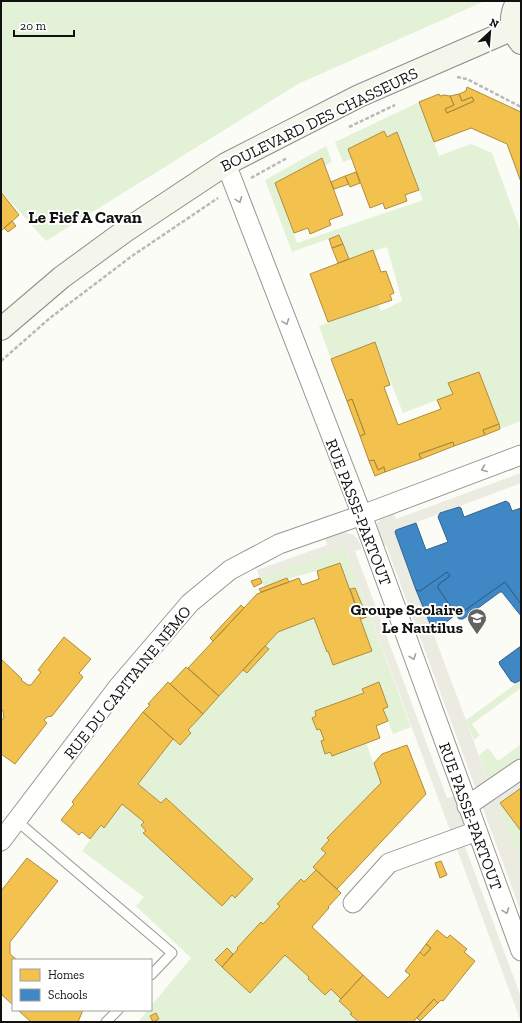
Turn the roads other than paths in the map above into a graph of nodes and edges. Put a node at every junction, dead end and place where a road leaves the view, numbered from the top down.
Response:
1 (518, 1) edge
2 (517, 36) edge
3 (226, 164) junction
4 (1, 329) edge
5 (521, 455) edge
6 (362, 515) junction
7 (521, 770) edge
8 (468, 806) junction
9 (17, 821) junction
10 (477, 831) junction
11 (1, 841) edge
12 (352, 903) dead end
13 (521, 951) edge
14 (152, 975) edge
15 (117, 1011) edge
16 (106, 1022) edge

1 - 2 street
2 - 3 street, BOULEVARD DES CHASSEURS
3 - 4 street, BOULEVARD DES CHASSEURS
3 -> 6 street, RUE PASSE-PARTOUT
5 -> 6 street, RUE DU CAPITAINE NÉMO
6 -> 8 street, RUE PASSE-PARTOUT
6 - 9 street, RUE DU CAPITAINE NÉMO
7 - 8 street
8 - 10 street, RUE PASSE-PARTOUT
9 - 11 street, RUE DU CAPITAINE NÉMO
9 - 14 lane
10 - 12 street
10 -> 13 street, RUE PASSE-PARTOUT
15 - 16 lane

